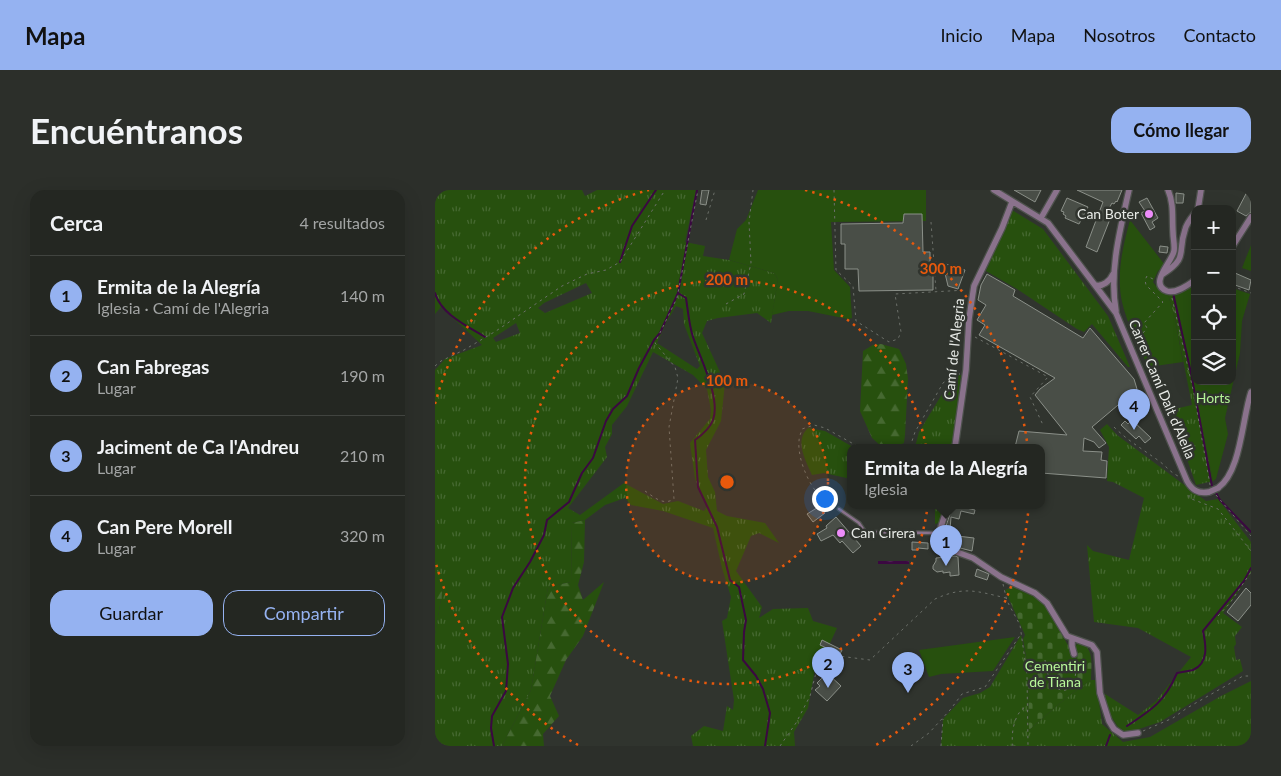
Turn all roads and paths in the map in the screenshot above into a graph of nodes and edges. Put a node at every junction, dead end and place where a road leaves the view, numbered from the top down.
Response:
1 (665, 190) edge
2 (698, 190) edge
3 (715, 190) edge
4 (753, 190) edge
5 (834, 190) edge
6 (993, 190) edge
7 (1057, 190) edge
8 (1129, 190) edge
9 (1168, 190) edge
10 (1201, 190) edge
11 (1012, 202) junction
12 (1199, 205) edge
13 (1251, 217) edge
14 (1041, 218) junction
15 (1191, 219) edge
16 (706, 220) dead end
17 (931, 222) dead end
18 (1236, 241) edge
19 (1114, 272) junction
20 (1160, 278) junction
21 (1191, 282) edge
22 (1095, 284) junction
23 (1236, 287) edge
24 (973, 290) junction
25 (936, 292) junction
26 (1171, 292) junction
27 (1251, 293) edge
28 (726, 304) dead end
29 (1116, 313) junction
30 (968, 332) junction
31 (1130, 345) junction
32 (435, 366) edge
33 (965, 373) junction
34 (1251, 392) edge
35 (1043, 425) dead end
36 (1114, 427) dead end
37 (854, 444) edge
38 (911, 444) edge
39 (955, 444) edge
40 (1189, 484) junction
41 (1212, 489) junction
42 (645, 491) dead end
43 (947, 509) edge
44 (839, 510) joint
45 (939, 533) junction
46 (1251, 536) edge
47 (1251, 551) edge
48 (1251, 572) edge
49 (1001, 577) junction
50 (1006, 598) junction
51 (1218, 616) dead end
52 (1021, 634) junction
53 (1072, 638) junction
54 (1074, 654) joint
55 (1045, 660) dead end
56 (1251, 676) edge
57 (1028, 704) junction
58 (943, 718) junction
59 (1138, 733) joint
60 (780, 746) edge
61 (911, 746) edge
62 (941, 746) edge
63 (1013, 746) edge
64 (1028, 746) edge

1 - 32 path
2 - 42 path
3 - 16 path
4 - 28 path
5 - 25 path
6 - 11 street, Carrer Camí Dalt d'Alella
7 - 14 street
8 - 19 street
9 - 20 street
10 - 12 street
11 - 14 street, Carrer Camí Dalt d'Alella
11 - 24 street, Camí de l'Alegria
13 - 18 street
14 - 22 street, Carrer Camí Dalt d'Alella
15 - 20 street
17 - 25 path
19 - 22 street
19 - 29 street
20 - 26 street
20 - 31 path
21 - 26 street
22 - 29 street, Carrer Camí Dalt d'Alella
23 - 27 path
24 - 25 path
24 - 30 street, Camí de l'Alegria
26 - 41 path
29 - 31 street, Carrer Camí Dalt d'Alella
30 - 33 street, Camí de l'Alegria
30 - 35 path
31 - 40 street, Carrer Camí Dalt d'Alella
33 - 38 path
33 - 39 street, Camí de l'Alegria
34 - 41 street
36 - 40 path
37 - 44 path
40 - 41 street
40 - 47 path
41 - 46 path
43 - 45 street
44 - 45 lane
45 - 49 street
48 - 51 path
49 - 50 path
49 - 53 street
50 - 52 path
50 - 60 path
52 - 57 path
52 - 58 path
53 - 54 street
53 - 59 street
54 - 55 path
56 - 59 path
57 - 63 path
57 - 64 path
58 - 61 path
58 - 62 path

